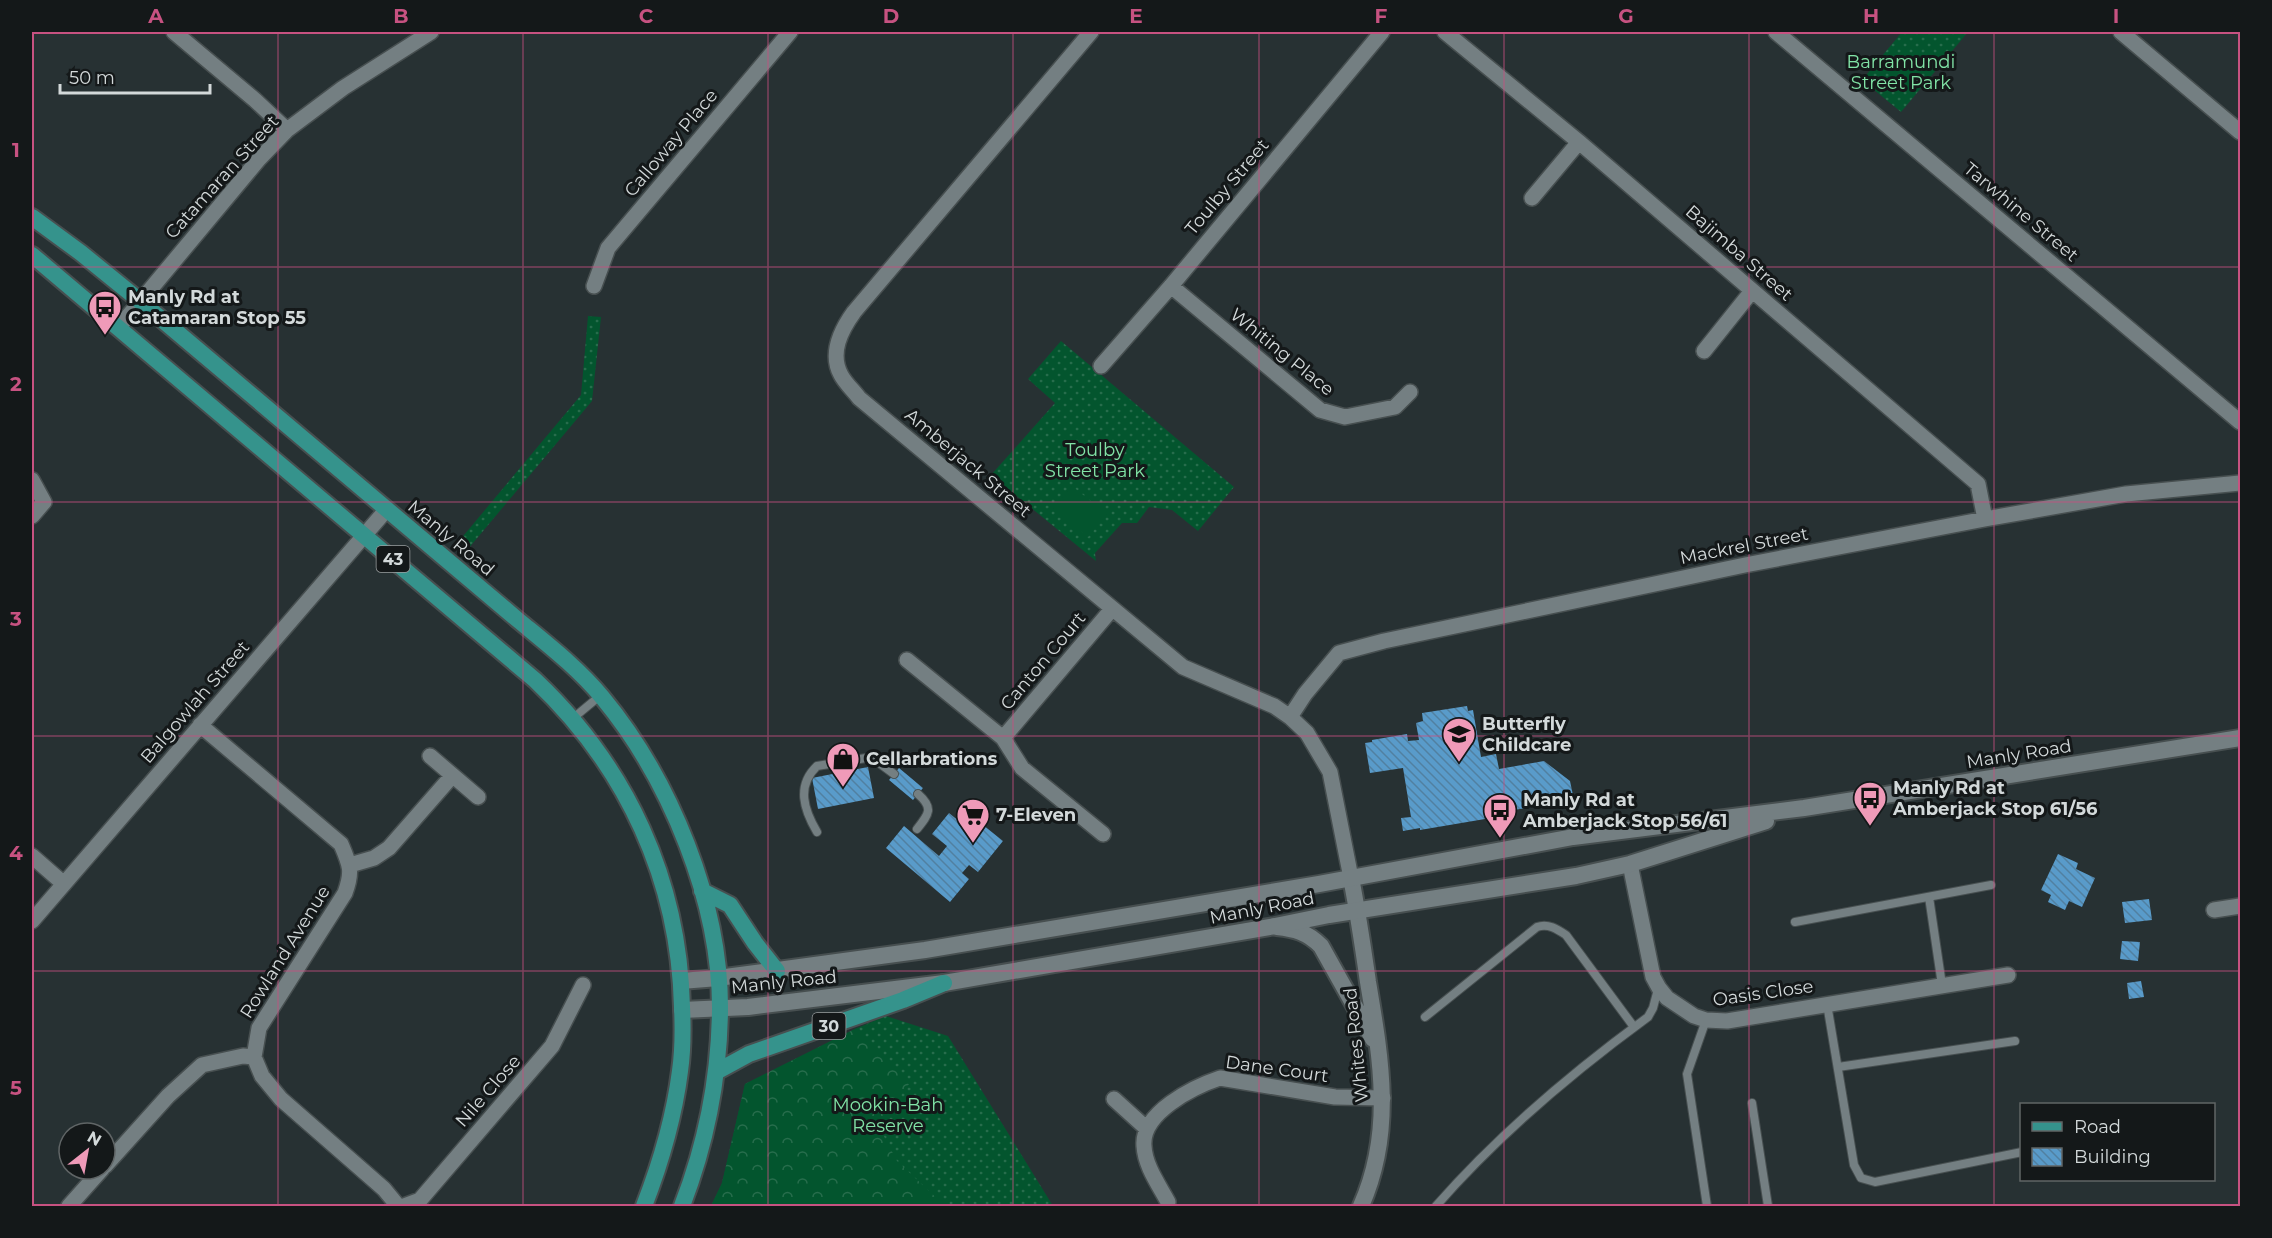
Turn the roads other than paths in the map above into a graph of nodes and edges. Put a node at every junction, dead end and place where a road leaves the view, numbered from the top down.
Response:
1 (174, 32) edge
2 (431, 32) edge
3 (790, 32) edge
4 (1091, 32) edge
5 (1382, 32) edge
6 (1445, 32) edge
7 (1776, 32) edge
8 (2121, 32) edge
9 (287, 130) junction
10 (2241, 132) edge
11 (1579, 142) junction
12 (1532, 198) dead end
13 (32, 218) edge
14 (32, 255) edge
15 (594, 286) dead end
16 (1171, 286) junction
17 (1752, 291) junction
18 (140, 301) junction
19 (119, 327) junction
20 (1704, 351) dead end
21 (1101, 366) dead end
22 (1410, 392) dead end
23 (2241, 422) edge
24 (32, 480) edge
25 (2241, 483) edge
26 (387, 509) junction
27 (32, 516) edge
28 (1985, 519) junction
29 (365, 536) junction
30 (1112, 609) junction
31 (907, 660) dead end
32 (600, 695) junction
33 (1290, 717) junction
34 (572, 719) junction
35 (200, 725) junction
36 (1004, 738) junction
37 (2241, 738) edge
38 (430, 756) dead end
39 (894, 774) dead end
40 (452, 776) junction
41 (918, 794) dead end
42 (478, 798) dead end
43 (1804, 808) junction
44 (917, 829) dead end
45 (817, 832) dead end
46 (1102, 834) dead end
47 (32, 856) edge
48 (1629, 864) junction
49 (350, 865) junction
50 (1351, 878) junction
51 (64, 884) junction
52 (1991, 885) dead end
53 (702, 891) junction
54 (1929, 897) junction
55 (2241, 906) edge
56 (2214, 910) dead end
57 (1358, 911) junction
58 (32, 921) edge
59 (1795, 922) dead end
60 (1275, 926) junction
61 (777, 971) junction
62 (2008, 975) dead end
63 (718, 978) junction
64 (681, 981) junction
65 (944, 983) junction
66 (582, 985) dead end
67 (1942, 986) junction
68 (1659, 988) junction
69 (1827, 1004) junction
70 (720, 1009) junction
71 (682, 1010) junction
72 (1425, 1017) dead end
73 (1706, 1020) junction
74 (1634, 1027) junction
75 (2015, 1041) dead end
76 (1380, 1051) junction
77 (254, 1057) junction
78 (1838, 1068) junction
79 (716, 1072) junction
80 (1383, 1098) junction
81 (1114, 1099) dead end
82 (1752, 1103) dead end
83 (1146, 1128) junction
84 (2020, 1152) edge
85 (117, 1153) edge
86 (92, 1181) edge
87 (1168, 1202) dead end
88 (69, 1206) edge
89 (398, 1206) edge
90 (404, 1206) edge
91 (644, 1206) edge
92 (682, 1206) edge
93 (1361, 1206) edge
94 (1436, 1206) edge
95 (1707, 1206) edge
96 (1768, 1206) edge

1 - 9 street
2 - 9 street, Catamaran Street
3 - 15 street, Calloway Place
4 - 30 street, Amberjack Street
5 - 16 street, Toulby Street
6 - 11 street, Bajimba Street
7 - 23 street, Tarwhine Street
8 - 10 street
9 - 18 street, Catamaran Street
11 - 12 street
11 - 17 street, Bajimba Street
13 - 18 main road, Manly Road / 43
14 - 19 main road, 43
16 - 21 street, Toulby Street
16 - 22 street, Whiting Place
17 - 20 street
17 - 28 street, Bajimba Street
18 - 19 street, Catamaran Street
18 - 26 main road, Manly Road / 43
19 - 29 main road, 43
24 - 27 street
25 - 28 street, Mackrel Street
26 - 29 street, Balgowlah Street
26 - 32 main road, Manly Road / 43
28 - 33 street, Mackrel Street
29 - 34 main road, 43
29 - 35 street, Balgowlah Street
30 - 33 street, Amberjack Street
30 - 36 street, Canton Court
31 - 36 street
32 - 34 lane
32 - 53 main road, Manly Road / 43
33 - 50 street, Amberjack Street
34 - 64 main road, 43
35 - 49 street
35 - 51 street, Balgowlah Street
36 - 46 street
37 - 43 main road, Manly Road / 30
38 - 40 street
39 - 45 lane
40 - 42 street
40 - 49 street
41 - 44 lane
43 - 48 main road, Manly Road / 30
43 - 50 main road, Manly Road / 30
47 - 51 street
48 - 57 main road, Manly Road / 30
48 - 68 street, Oasis Close
49 - 77 street, Rowland Avenue
50 - 57 main road, Whites Road
50 - 61 main road, Manly Road / 30
51 - 58 street, Balgowlah Street
52 - 54 lane
53 - 61 main road
53 - 63 main road, Manly Road / 43
54 - 59 lane
54 - 67 lane
55 - 56 street
57 - 60 main road, Manly Road / 30
57 - 76 main road, Whites Road
60 - 65 main road, Manly Road / 30
60 - 76 main road
61 - 63 main road, Manly Road / 30
62 - 67 street, Oasis Close
63 - 64 main road, Manly Road / 30
63 - 70 main road, Manly Road / 43
64 - 71 main road
65 - 70 main road, Manly Road
65 - 79 main road, 30
66 - 90 street, Nile Close
67 - 69 street, Oasis Close
68 - 73 street, Oasis Close
68 - 74 lane
69 - 73 street, Oasis Close
69 - 78 lane
70 - 71 main road, Manly Road
70 - 79 main road, Manly Road / 43
71 - 91 main road
72 - 74 lane
73 - 95 lane
74 - 94 lane
75 - 78 lane
76 - 80 main road, Whites Road
77 - 85 street
77 - 89 street
78 - 84 lane
79 - 92 main road, Manly Road
80 - 83 street, Dane Court
80 - 93 main road, Whites Road
81 - 83 street
82 - 96 lane
83 - 87 street
86 - 88 street

